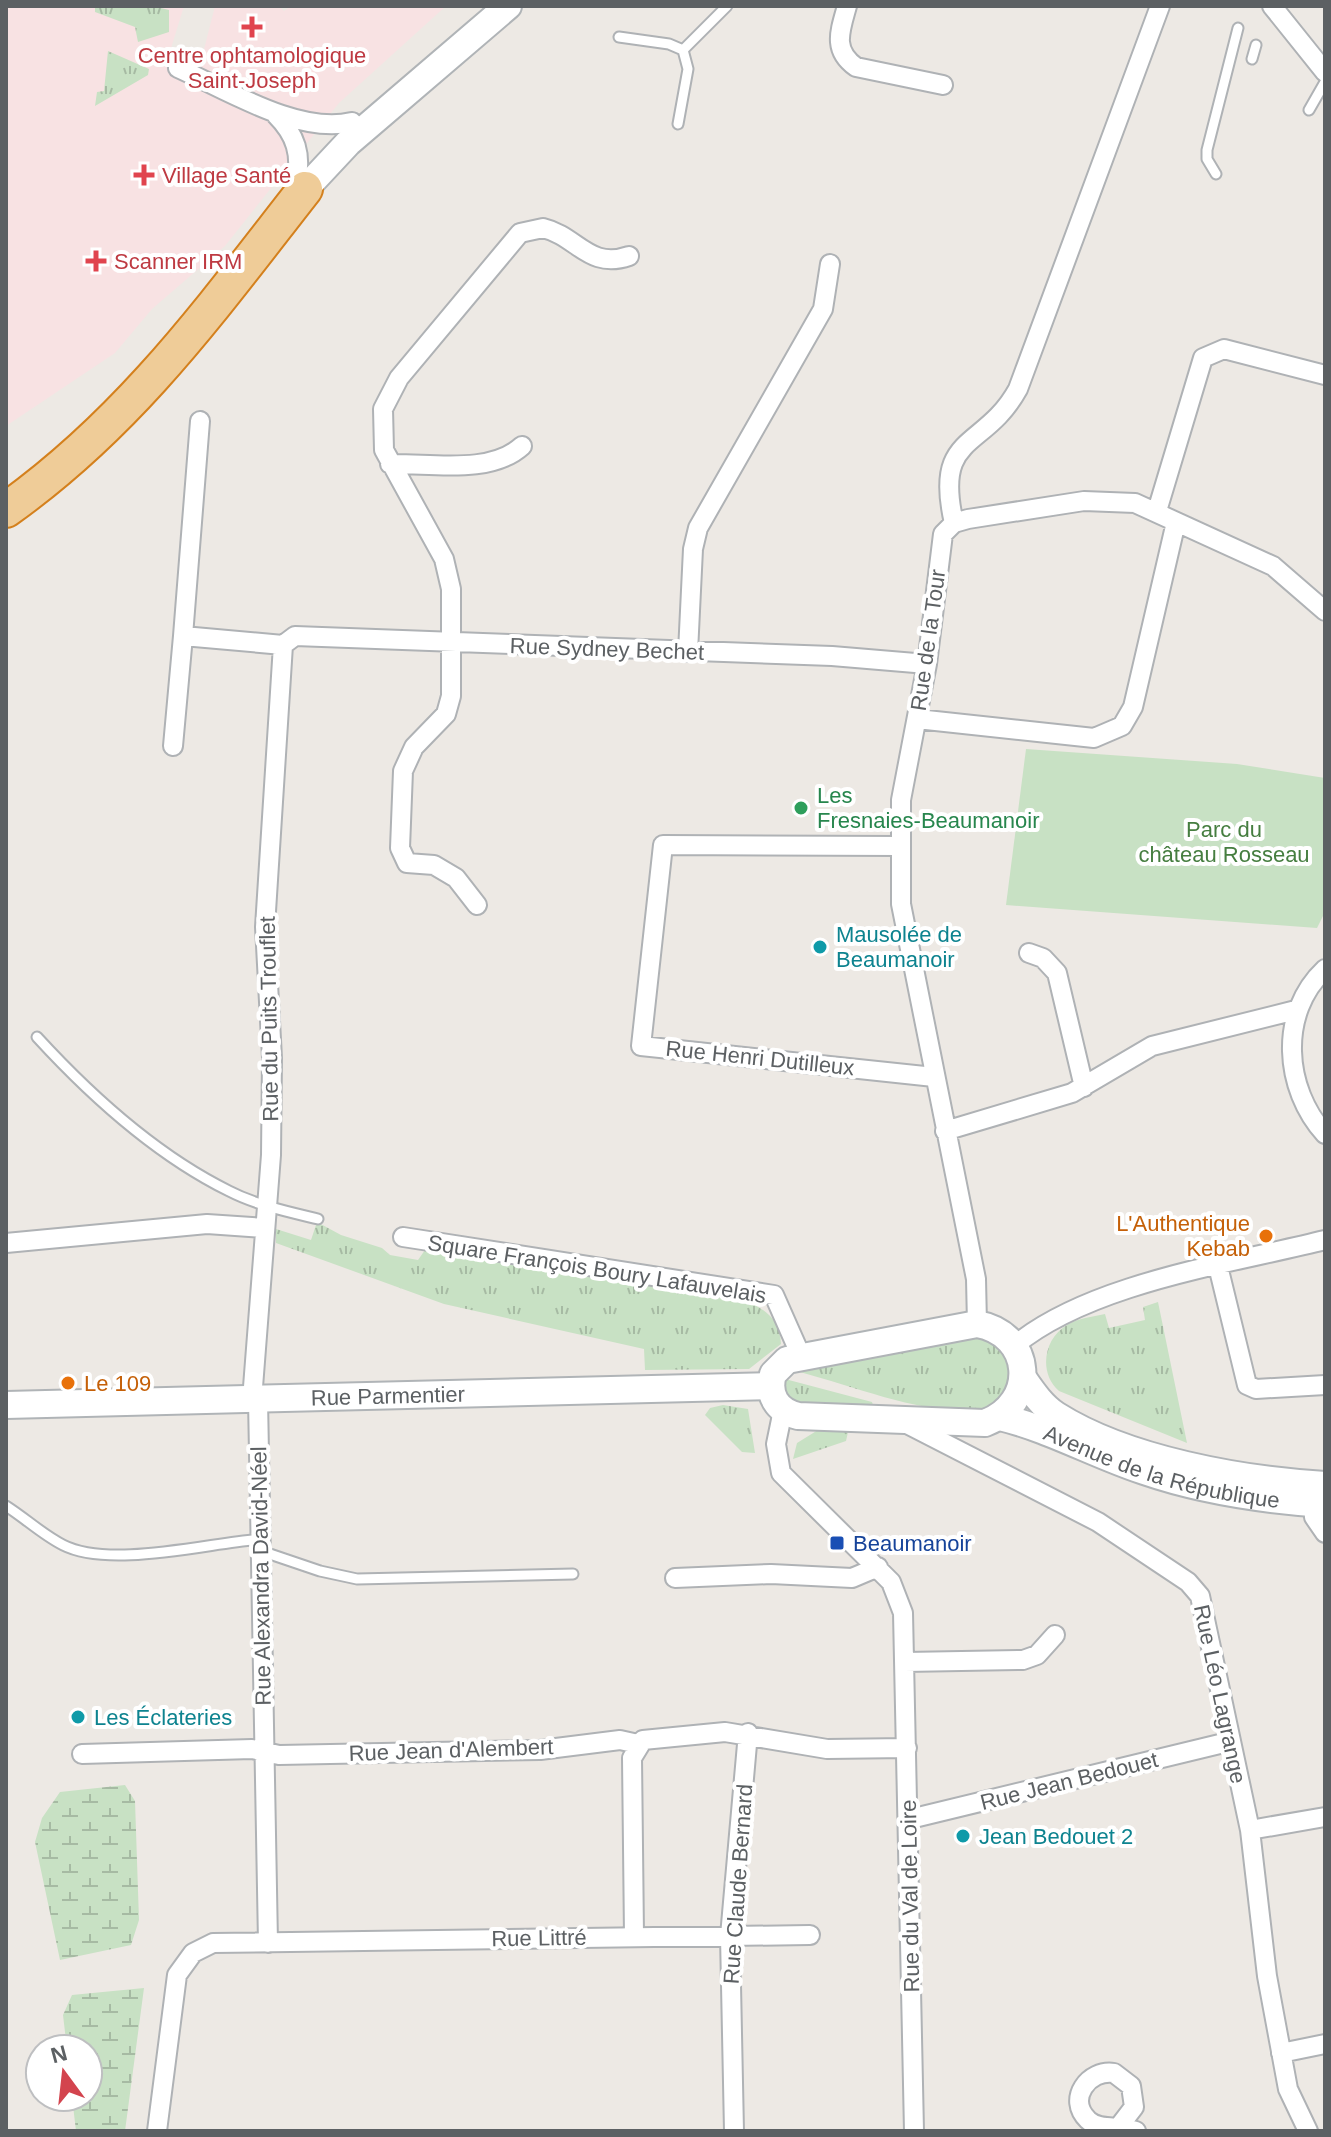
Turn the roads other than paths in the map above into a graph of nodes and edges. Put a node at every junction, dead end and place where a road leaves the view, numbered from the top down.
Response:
1 (489, 6) edge
2 (508, 6) edge
3 (727, 6) edge
4 (847, 6) edge
5 (1160, 6) edge
6 (1272, 6) edge
7 (1280, 6) edge
8 (1238, 28) dead end
9 (619, 37) dead end
10 (1256, 45) dead end
11 (683, 50) junction
12 (1325, 55) edge
13 (1252, 59) dead end
14 (178, 68) dead end
15 (1325, 72) edge
16 (1325, 82) edge
17 (943, 85) dead end
18 (269, 108) junction
19 (1309, 110) dead end
20 (352, 122) junction
21 (678, 124) dead end
22 (1216, 174) dead end
23 (300, 186) junction
24 (629, 256) dead end
25 (830, 264) dead end
26 (185, 341) junction
27 (1325, 375) edge
28 (200, 421) dead end
29 (82, 444) junction
30 (522, 446) dead end
31 (390, 464) junction
32 (6, 496) edge
33 (6, 510) edge
34 (1157, 511) junction
35 (6, 522) edge
36 (1176, 522) junction
37 (954, 523) junction
38 (1325, 611) edge
39 (183, 636) junction
40 (286, 643) junction
41 (450, 645) junction
42 (688, 652) junction
43 (927, 664) junction
44 (917, 719) junction
45 (173, 746) dead end
46 (901, 846) junction
47 (477, 905) dead end
48 (1029, 953) dead end
49 (1325, 969) edge
50 (1296, 1010) junction
51 (37, 1037) dead end
52 (934, 1077) junction
53 (1084, 1087) junction
54 (945, 1131) junction
55 (1325, 1134) edge
56 (267, 1204) junction
57 (318, 1219) dead end
58 (265, 1228) junction
59 (403, 1237) dead end
60 (1325, 1240) edge
61 (6, 1243) edge
62 (1218, 1266) junction
63 (977, 1324) junction
64 (1014, 1346) junction
65 (801, 1356) junction
66 (1023, 1378) junction
67 (1325, 1385) edge
68 (771, 1386) junction
69 (255, 1400) junction
70 (6, 1405) edge
71 (783, 1410) junction
72 (1000, 1417) junction
73 (901, 1421) junction
74 (1321, 1497) edge
75 (6, 1506) edge
76 (1325, 1533) edge
77 (261, 1545) junction
78 (878, 1567) junction
79 (573, 1574) dead end
80 (675, 1578) dead end
81 (1055, 1635) dead end
82 (905, 1662) junction
83 (748, 1733) junction
84 (1228, 1742) junction
85 (638, 1744) junction
86 (907, 1748) junction
87 (265, 1752) junction
88 (82, 1754) dead end
89 (1325, 1817) edge
90 (910, 1819) junction
91 (1250, 1830) junction
92 (634, 1935) junction
93 (810, 1935) dead end
94 (730, 1936) junction
95 (268, 1943) junction
96 (1325, 2044) edge
97 (1281, 2053) junction
98 (1302, 2129) edge
99 (157, 2131) edge
100 (734, 2131) edge
101 (914, 2131) edge

1 - 20 street
2 - 23 street
3 - 11 lane
4 - 17 street
5 - 37 street, Rue de la Tour
6 - 15 street
7 - 12 street
8 - 22 lane
9 - 11 lane
10 - 13 lane
11 - 21 lane
14 - 18 street
16 - 19 lane
18 - 20 street
18 - 23 street
20 - 23 street
23 - 26 highway
23 - 29 highway
24 - 31 street
25 - 42 street
26 - 29 highway
26 - 35 highway
27 - 34 street
28 - 39 street
29 - 32 highway
29 - 33 highway
30 - 31 street
31 - 41 street
34 - 36 street
34 - 37 street
36 - 38 street
36 - 44 street
37 - 43 street, Rue de la Tour
39 - 40 street, Rue Sydney Bechet
39 - 45 street
40 - 41 street, Rue Sydney Bechet
40 - 56 street, Rue du Puits Trouflet
41 - 42 street, Rue Sydney Bechet
41 - 47 street
42 - 43 street, Rue Sydney Bechet
43 - 44 street, Rue de la Tour
44 - 46 street, Rue de la Tour
46 - 52 street, Rue de la Tour
46 - 52 street, Rue Henri Dutilleux
48 - 53 street
49 - 50 street
50 - 53 street
50 - 55 street
51 - 56 lane
52 - 54 street, Rue de la Tour
53 - 54 street
54 - 63 street, Rue de la Tour
56 - 57 lane
56 - 58 street, Rue du Puits Trouflet
58 - 61 street
58 - 69 street, Rue du Puits Trouflet
59 - 65 street, Square François Boury Lafauvelais
60 - 62 street
62 - 64 street
62 - 67 street
63 - 64 street
63 - 65 street
64 - 66 street
65 - 68 street
66 - 72 street
66 - 74 street, Avenue de la République
68 - 69 street, Rue Parmentier
68 - 71 street
69 - 70 street, Rue Parmentier
69 - 77 street, Rue Alexandra David-Néel
71 - 73 street
71 - 78 street, Rue du Val de Loire
72 - 73 street
72 - 74 street, Avenue de la République
73 - 84 street, Rue Léo Lagrange
74 - 76 street
75 - 77 lane
77 - 79 lane
77 - 87 street, Rue Alexandra David-Néel
78 - 80 street
78 - 82 street, Rue du Val de Loire
81 - 82 street
82 - 86 street, Rue du Val de Loire
83 - 85 street, Rue Jean d'Alembert
83 - 86 street, Rue Jean d'Alembert
83 - 94 street, Rue Claude Bernard
84 - 90 street, Rue Jean Bedouet
84 - 91 street, Rue Léo Lagrange
85 - 87 street, Rue Jean d'Alembert
85 - 92 street
86 - 90 street, Rue du Val de Loire
87 - 88 street
87 - 95 street, Rue Alexandra David-Néel
89 - 91 street
90 - 101 street, Rue du Val de Loire
91 - 97 street, Rue Léo Lagrange
92 - 94 street, Rue Littré
92 - 95 street, Rue Littré
93 - 94 street, Rue Littré
94 - 100 street, Rue Claude Bernard
95 - 99 street
96 - 97 street
97 - 98 street, Rue Léo Lagrange

